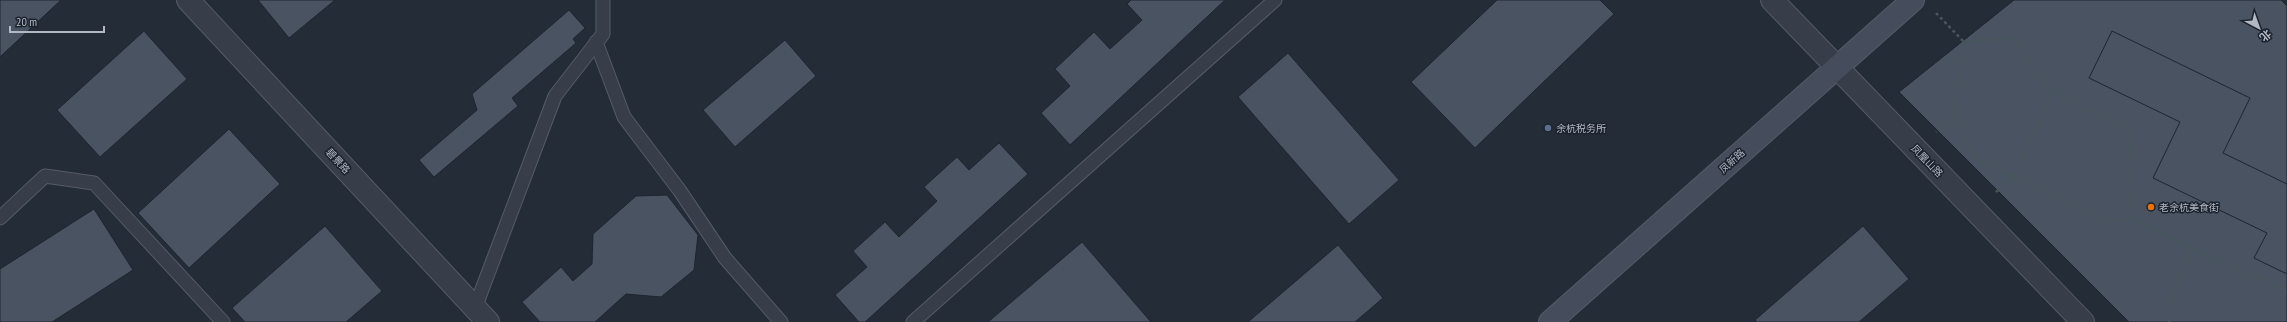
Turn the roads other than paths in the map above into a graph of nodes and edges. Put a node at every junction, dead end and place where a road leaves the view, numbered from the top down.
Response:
1 (188, 0) edge
2 (603, 0) edge
3 (1275, 0) edge
4 (1772, 0) edge
5 (1913, 0) edge
6 (596, 42) junction
7 (1837, 68) junction
8 (0, 218) edge
9 (482, 315) edge
10 (224, 322) edge
11 (781, 322) edge
12 (914, 322) edge
13 (1550, 322) edge
14 (2083, 322) edge

1 - 9 street, 碧景路
2 - 6 lane
3 - 12 lane
4 - 7 street, 凤凰山路
5 - 7 main road, 凤新路
6 - 9 lane
6 - 11 lane
7 - 13 main road, 凤新路
7 - 14 street, 凤凰山路
8 - 10 lane

